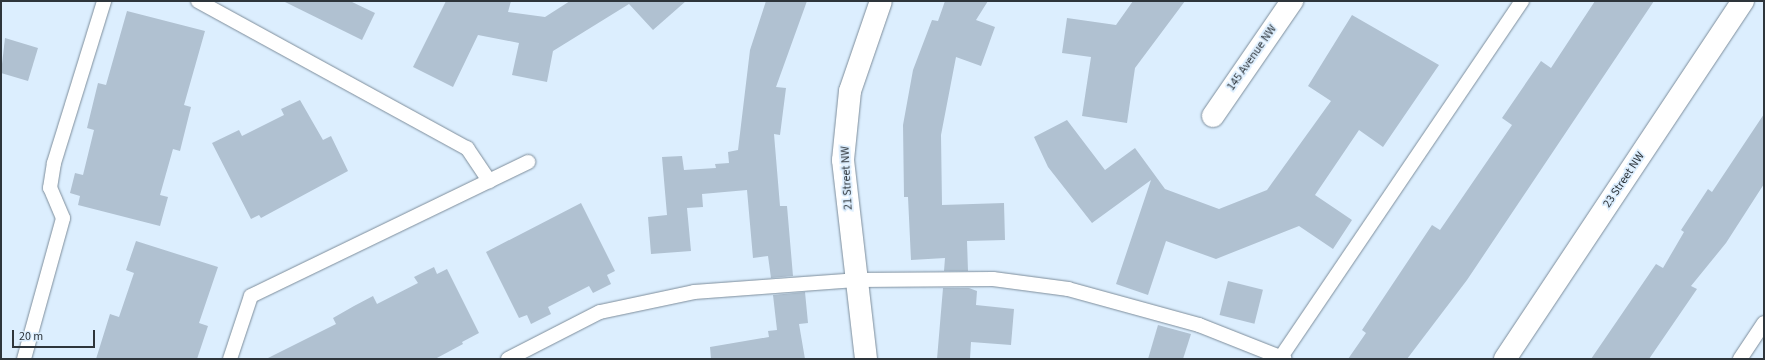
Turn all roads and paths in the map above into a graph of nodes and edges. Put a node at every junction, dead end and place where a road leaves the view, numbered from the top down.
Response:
1 (104, 1) edge
2 (198, 1) edge
3 (881, 1) edge
4 (1292, 1) edge
5 (1522, 1) edge
6 (1743, 1) edge
7 (1213, 116) dead end
8 (528, 162) dead end
9 (489, 181) junction
10 (856, 280) junction
11 (1764, 323) edge
12 (1283, 358) edge
13 (24, 359) edge
14 (230, 359) edge
15 (508, 359) edge
16 (866, 359) edge
17 (1505, 359) edge
18 (1740, 359) edge

1 - 13 lane
2 - 9 lane
3 - 10 street, 21 Street NW
4 - 7 street, 145 Avenue NW
5 - 12 lane
6 - 17 street, 23 Street NW
8 - 9 lane
9 - 14 lane
10 - 12 lane
10 - 15 lane
10 - 16 street, 21 Street NW
11 - 18 lane

